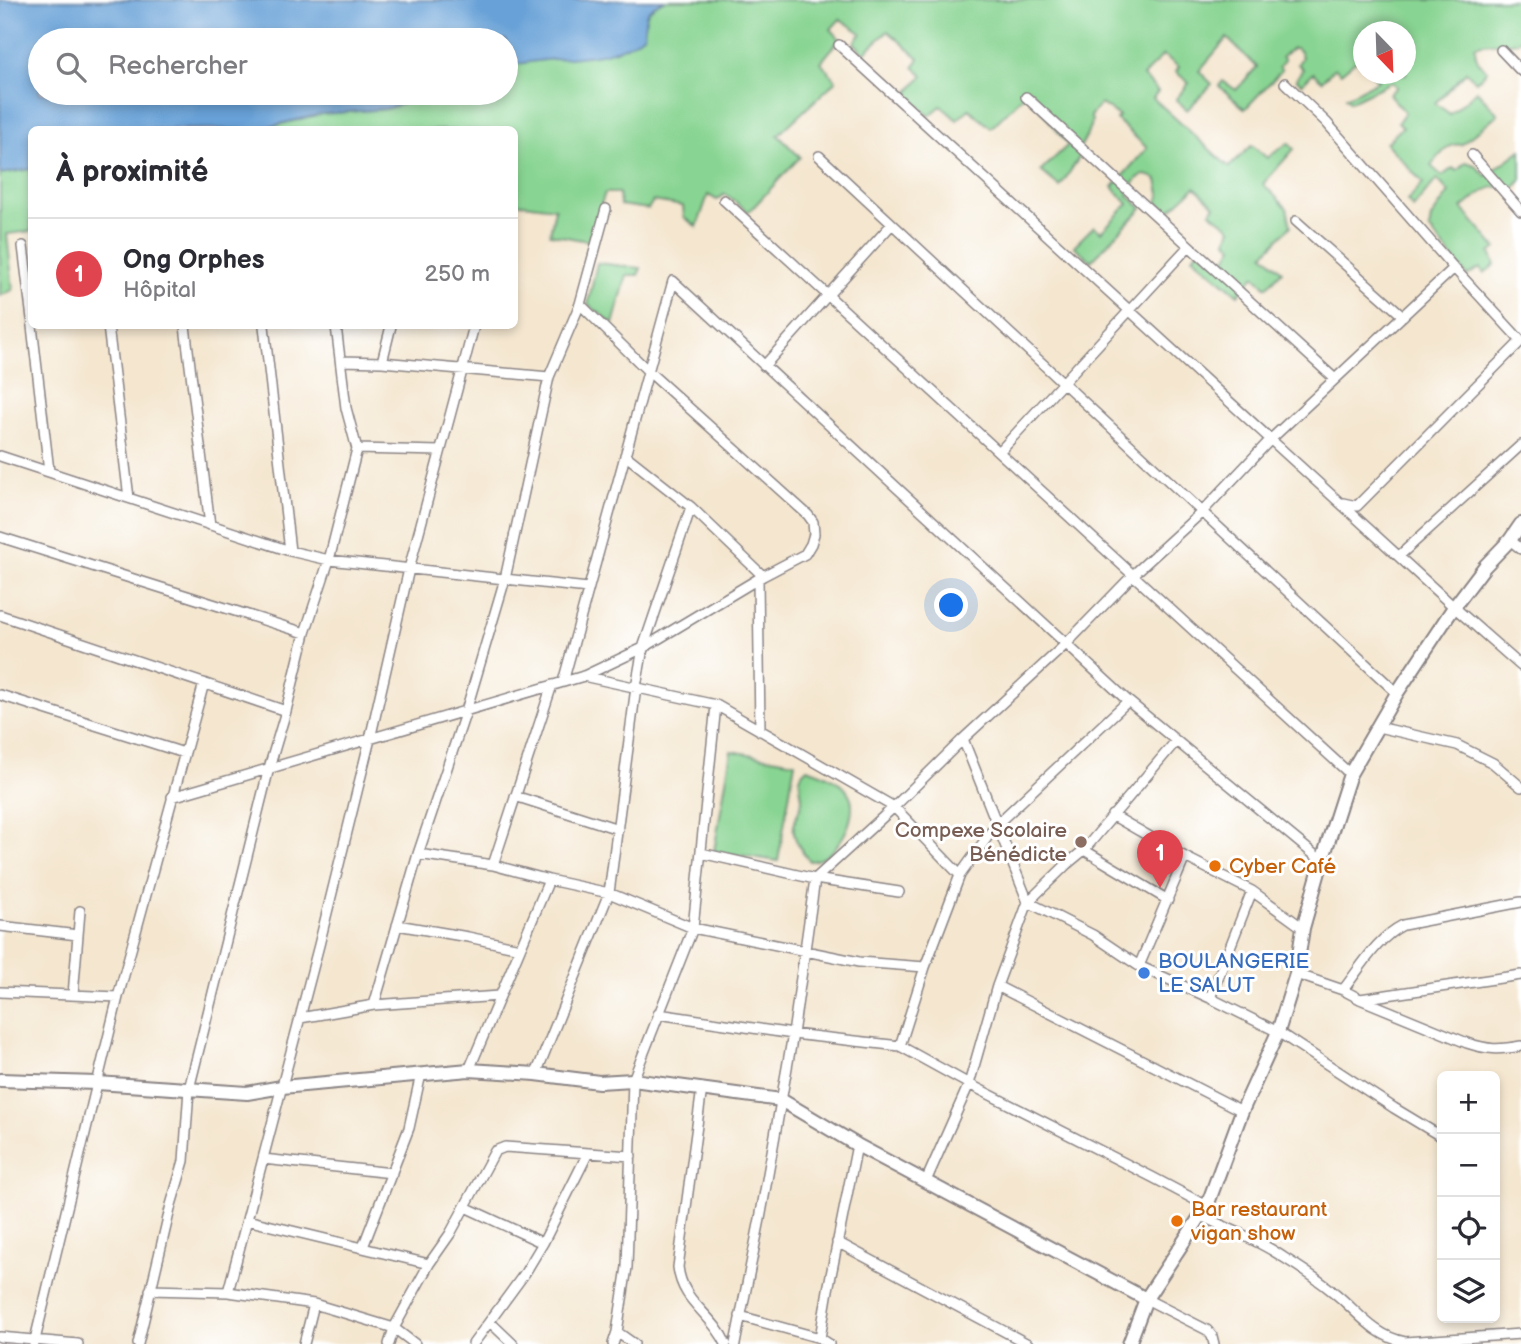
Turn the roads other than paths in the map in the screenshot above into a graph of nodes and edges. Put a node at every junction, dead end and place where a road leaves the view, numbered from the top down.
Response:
1 (839, 45) dead end
2 (1501, 50) dead end
3 (1521, 71) edge
4 (1285, 83) dead end
5 (1026, 97) dead end
6 (1472, 155) dead end
7 (819, 156) dead end
8 (724, 200) dead end
9 (606, 209) dead end
10 (1521, 211) edge
11 (1296, 221) dead end
12 (892, 224) junction
13 (23, 246) dead end
14 (1189, 246) junction
15 (1454, 268) junction
16 (28, 287) edge
17 (828, 296) junction
18 (580, 304) junction
19 (1129, 310) junction
20 (1403, 316) junction
21 (32, 329) edge
22 (108, 329) edge
23 (185, 329) edge
24 (264, 329) edge
25 (336, 329) edge
26 (390, 329) edge
27 (473, 329) edge
28 (1521, 341) edge
29 (341, 361) junction
30 (382, 362) junction
31 (764, 366) junction
32 (461, 371) junction
33 (648, 371) junction
34 (549, 377) junction
35 (1335, 379) junction
36 (1063, 383) junction
37 (1271, 439) junction
38 (1521, 445) edge
39 (357, 449) junction
40 (440, 452) junction
41 (999, 452) junction
42 (625, 455) junction
43 (0, 456) edge
44 (49, 471) junction
45 (129, 498) junction
46 (1340, 502) junction
47 (691, 507) junction
48 (1202, 512) junction
49 (1521, 524) edge
50 (210, 525) junction
51 (0, 537) edge
52 (1510, 540) junction
53 (1521, 549) edge
54 (290, 551) junction
55 (1399, 556) junction
56 (329, 560) junction
57 (409, 569) junction
58 (1133, 575) junction
59 (761, 578) junction
60 (505, 579) junction
61 (588, 588) junction
62 (1454, 607) junction
63 (0, 615) edge
64 (305, 634) junction
65 (1066, 644) junction
66 (643, 648) junction
67 (1521, 666) edge
68 (584, 676) junction
69 (565, 677) junction
70 (204, 683) junction
71 (552, 685) junction
72 (636, 687) junction
73 (1397, 694) junction
74 (0, 695) edge
75 (1128, 701) junction
76 (716, 705) junction
77 (286, 710) junction
78 (466, 710) junction
79 (1378, 727) junction
80 (760, 731) junction
81 (370, 739) junction
82 (963, 739) junction
83 (1176, 741) junction
84 (184, 753) junction
85 (269, 768) junction
86 (1350, 774) junction
87 (1521, 787) edge
88 (516, 796) junction
89 (172, 797) junction
90 (894, 807) junction
91 (1112, 816) junction
92 (996, 825) junction
93 (618, 829) junction
94 (1084, 850) junction
95 (701, 853) junction
96 (418, 854) junction
97 (1185, 857) junction
98 (1322, 861) junction
99 (493, 865) junction
100 (960, 875) junction
101 (815, 878) junction
102 (549, 880) junction
103 (1252, 891) junction
104 (899, 892) dead end
105 (609, 893) junction
106 (1168, 900) junction
107 (1028, 902) junction
108 (1521, 902) edge
109 (80, 911) dead end
110 (397, 925) junction
111 (0, 926) edge
112 (693, 928) junction
113 (1303, 928) junction
114 (78, 935) junction
115 (520, 948) junction
116 (804, 951) junction
117 (1139, 966) junction
118 (925, 967) junction
119 (1296, 974) junction
120 (1521, 975) edge
121 (997, 986) junction
122 (1343, 990) junction
123 (0, 992) edge
124 (73, 995) junction
125 (499, 996) junction
126 (118, 998) junction
127 (1210, 998) junction
128 (1360, 999) junction
129 (374, 1005) junction
130 (658, 1014) junction
131 (300, 1018) junction
132 (1278, 1032) junction
133 (793, 1034) junction
134 (900, 1046) junction
135 (1521, 1046) edge
136 (469, 1070) junction
137 (421, 1074) junction
138 (536, 1074) junction
139 (0, 1080) edge
140 (633, 1080) junction
141 (97, 1083) junction
142 (969, 1084) junction
143 (282, 1087) junction
144 (702, 1088) junction
145 (189, 1089) junction
146 (781, 1100) junction
147 (1242, 1111) junction
148 (1437, 1134) edge
149 (857, 1145) junction
150 (588, 1153) junction
151 (631, 1156) junction
152 (262, 1159) junction
153 (392, 1173) junction
154 (926, 1181) junction
155 (465, 1208) junction
156 (1204, 1211) junction
157 (247, 1220) junction
158 (837, 1242) junction
159 (543, 1243) junction
160 (363, 1247) junction
161 (429, 1264) junction
162 (150, 1290) junction
163 (228, 1292) junction
164 (1146, 1299) junction
165 (314, 1304) junction
166 (740, 1316) junction
167 (490, 1322) junction
168 (394, 1328) junction
169 (617, 1332) junction
170 (1521, 1334) edge
171 (0, 1336) edge
172 (820, 1338) junction
173 (1503, 1340) edge
174 (34, 1342) edge
175 (78, 1344) edge
176 (138, 1344) edge
177 (304, 1344) edge
178 (389, 1344) edge
179 (415, 1344) edge
180 (473, 1344) edge
181 (513, 1344) edge
182 (613, 1344) edge
183 (634, 1344) edge
184 (726, 1344) edge
185 (735, 1344) edge
186 (829, 1344) edge
187 (1028, 1344) edge
188 (1129, 1344) edge
189 (1214, 1344) edge

1 - 19 street
2 - 3 street
4 - 15 street
5 - 14 street
6 - 10 street
7 - 12 street
8 - 17 street
9 - 18 street
11 - 20 street
12 - 17 street
12 - 36 street
13 - 16 street
14 - 19 street
14 - 35 street
15 - 20 street
15 - 28 street
17 - 31 street
17 - 41 street
18 - 33 street
18 - 34 street
19 - 36 street
19 - 37 street
20 - 35 street
21 - 44 street
22 - 45 street
23 - 50 street
24 - 54 street
25 - 29 street
26 - 30 street
27 - 32 street
28 - 46 street
29 - 30 street
29 - 39 street
30 - 32 street
31 - 33 street
31 - 65 street
32 - 34 street
32 - 40 street
33 - 42 street
33 - 59 street
34 - 60 street
35 - 37 street
36 - 41 street
36 - 48 street
37 - 46 street
37 - 48 street
38 - 55 street
39 - 40 street
39 - 56 street
40 - 57 street
41 - 58 street
42 - 47 street
42 - 61 street
43 - 44 street
44 - 45 street
45 - 50 street
46 - 55 street
47 - 59 street
47 - 66 street
48 - 58 street
48 - 73 street
49 - 52 street
50 - 54 street
51 - 64 street
52 - 53 street
52 - 62 street
54 - 56 street
55 - 62 street
56 - 57 street
56 - 64 street
57 - 60 street
57 - 81 street
58 - 65 street
58 - 86 street
59 - 66 street
59 - 80 street
60 - 61 street
60 - 78 street
61 - 69 street
62 - 67 street
62 - 73 street
63 - 70 street
64 - 77 street
65 - 75 street
65 - 82 street
66 - 68 street
66 - 72 street
68 - 69 street
68 - 72 street
69 - 71 street
70 - 77 street
70 - 84 street
71 - 78 street
71 - 88 street
72 - 76 street
72 - 93 street
73 - 79 street
74 - 84 street
75 - 83 street
75 - 92 street
76 - 80 street
76 - 95 street
77 - 85 street
78 - 81 street
78 - 96 street
79 - 86 street
79 - 87 street
80 - 90 street
81 - 85 street
81 - 131 street
82 - 90 street
82 - 92 street
83 - 91 street
83 - 98 street
84 - 89 street
85 - 89 street
85 - 145 street
86 - 98 street
88 - 93 street
88 - 99 street
89 - 126 street
90 - 100 street
90 - 101 street
91 - 94 street
91 - 97 street
92 - 100 street
92 - 107 street
93 - 105 street
94 - 106 street
94 - 107 street
95 - 101 street
95 - 112 street
96 - 99 street
96 - 110 street
97 - 103 street
97 - 106 street
98 - 113 street
99 - 102 street
100 - 118 street
101 - 104 street
101 - 116 street
102 - 105 street
102 - 115 street
103 - 113 street
103 - 127 street
105 - 112 street
105 - 138 street
106 - 117 street
107 - 117 street
107 - 121 street
108 - 122 street
109 - 114 street
110 - 115 street
110 - 129 street
111 - 114 street
112 - 116 street
112 - 130 street
113 - 119 street
114 - 124 street
115 - 125 street
116 - 118 street
116 - 133 street
117 - 127 street
118 - 134 street
119 - 122 street
119 - 132 street
120 - 128 street
121 - 142 street
121 - 147 street
122 - 128 street
123 - 124 street
124 - 126 street
125 - 129 street
125 - 136 street
126 - 141 street
127 - 132 street
128 - 135 street
129 - 131 street
130 - 133 street
130 - 140 street
131 - 143 street
132 - 147 street
132 - 148 street
133 - 134 street
133 - 146 street
134 - 142 street
136 - 137 street
136 - 138 street
137 - 143 street
137 - 153 street
138 - 140 street
139 - 141 street
140 - 144 street
140 - 151 street
141 - 145 street
141 - 174 street
142 - 154 street
142 - 156 street
143 - 145 street
143 - 152 street
144 - 146 street
144 - 184 street
145 - 162 street
146 - 149 street
146 - 166 street
147 - 156 street
149 - 154 street
149 - 158 street
150 - 151 street
150 - 155 street
150 - 159 street
151 - 169 street
152 - 153 street
152 - 157 street
153 - 160 street
154 - 164 street
155 - 159 street
155 - 161 street
156 - 164 street
156 - 173 street
157 - 160 street
157 - 163 street
158 - 172 street
158 - 187 street
159 - 167 street
160 - 161 street
161 - 168 street
162 - 163 street
162 - 176 street
163 - 165 street
164 - 188 street
164 - 189 street
165 - 168 street
165 - 177 street
166 - 172 street
166 - 185 street
167 - 180 street
167 - 181 street
168 - 178 street
168 - 179 street
169 - 182 street
169 - 183 street
170 - 173 street
171 - 174 street
172 - 186 street
174 - 175 street

